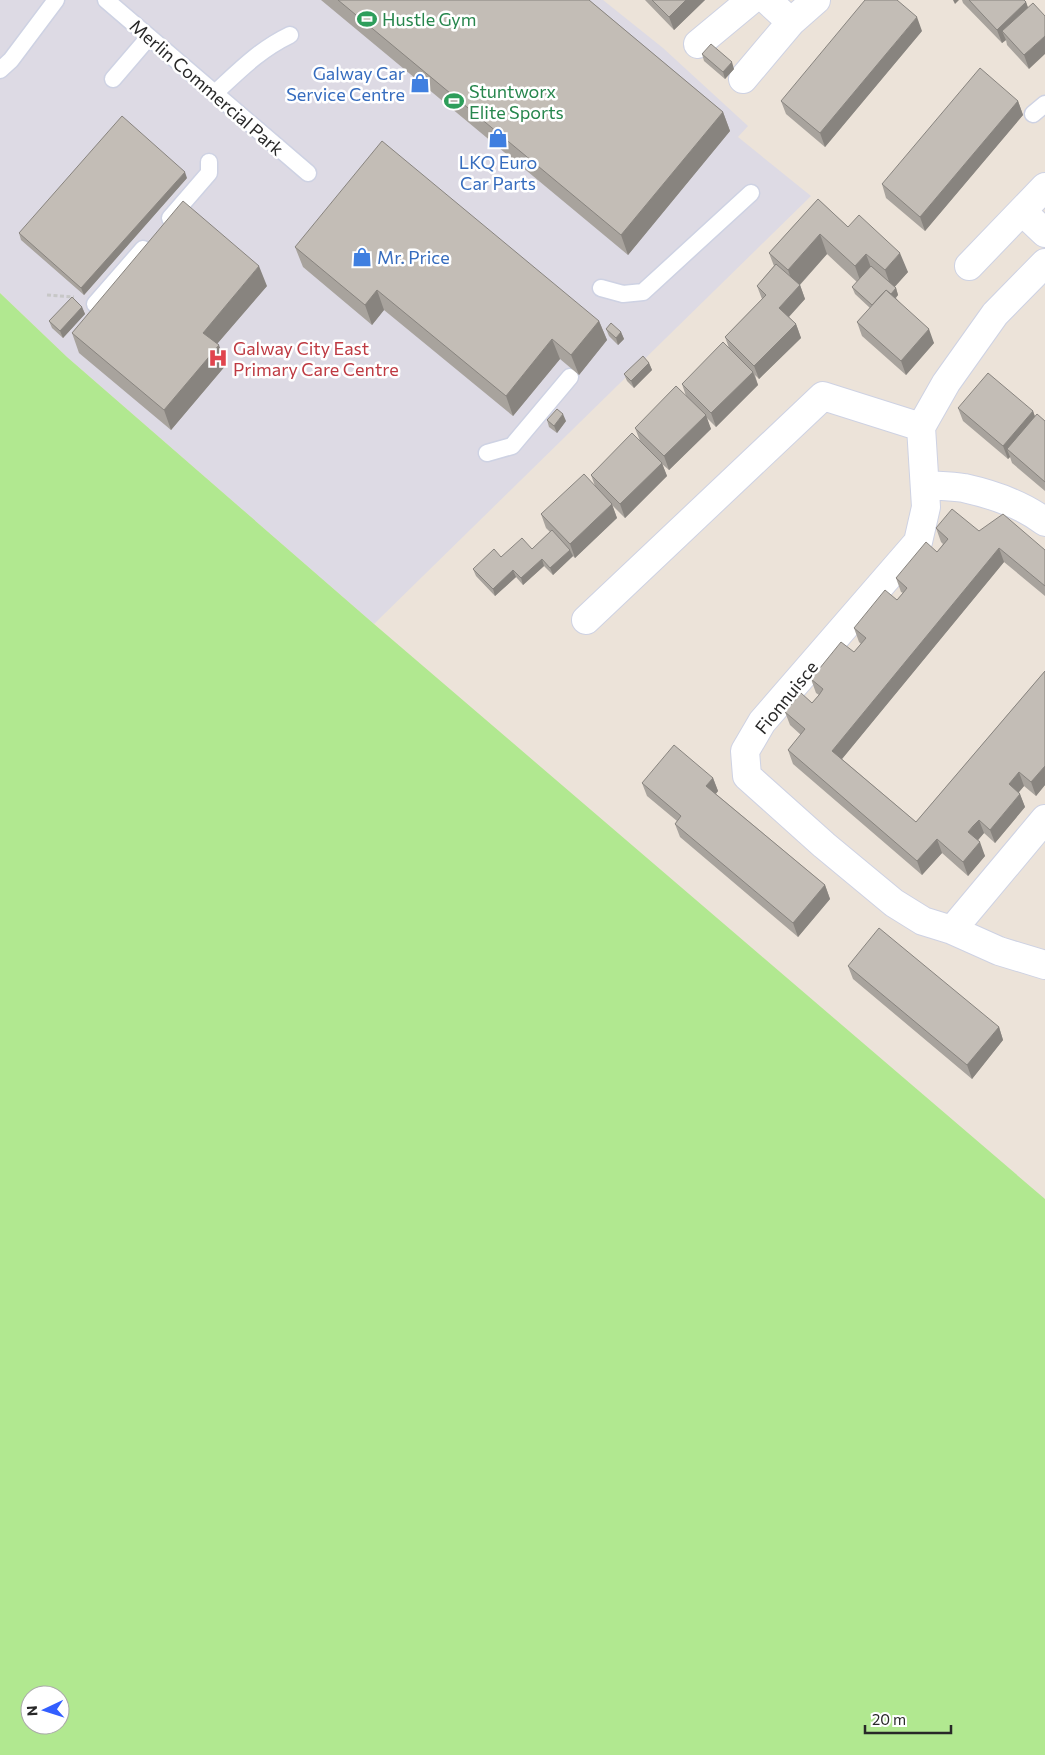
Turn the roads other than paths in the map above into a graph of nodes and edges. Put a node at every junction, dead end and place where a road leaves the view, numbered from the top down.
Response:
1 (56, 0) edge
2 (106, 0) edge
3 (751, 0) edge
4 (767, 0) edge
5 (816, 0) edge
6 (792, 22) junction
7 (290, 35) dead end
8 (149, 37) junction
9 (698, 44) dead end
10 (0, 70) edge
11 (113, 79) dead end
12 (743, 79) dead end
13 (216, 93) junction
14 (209, 162) dead end
15 (308, 174) dead end
16 (1045, 187) edge
17 (751, 193) dead end
18 (1022, 211) junction
19 (1045, 233) edge
20 (1045, 263) edge
21 (969, 266) dead end
22 (601, 288) dead end
23 (95, 304) edge
24 (570, 377) edge
25 (921, 427) junction
26 (487, 453) dead end
27 (925, 485) junction
28 (1045, 522) edge
29 (586, 620) dead end
30 (1045, 819) edge
31 (952, 930) junction
32 (1045, 965) edge

1 - 10 lane
2 - 8 lane, Merlin Commercial Park
3 - 9 street
4 - 6 street
5 - 6 street
6 - 12 street
7 - 13 lane
8 - 11 lane
8 - 13 lane, Merlin Commercial Park
13 - 15 lane, Merlin Commercial Park
14 - 23 lane
16 - 18 street
17 - 22 lane
18 - 19 street
18 - 21 street
20 - 25 street
24 - 26 lane
25 - 27 street, Fionnuisce
25 - 29 street
27 - 28 street
27 - 31 street, Fionnuisce
30 - 31 street
31 - 32 street, Fionnuisce

